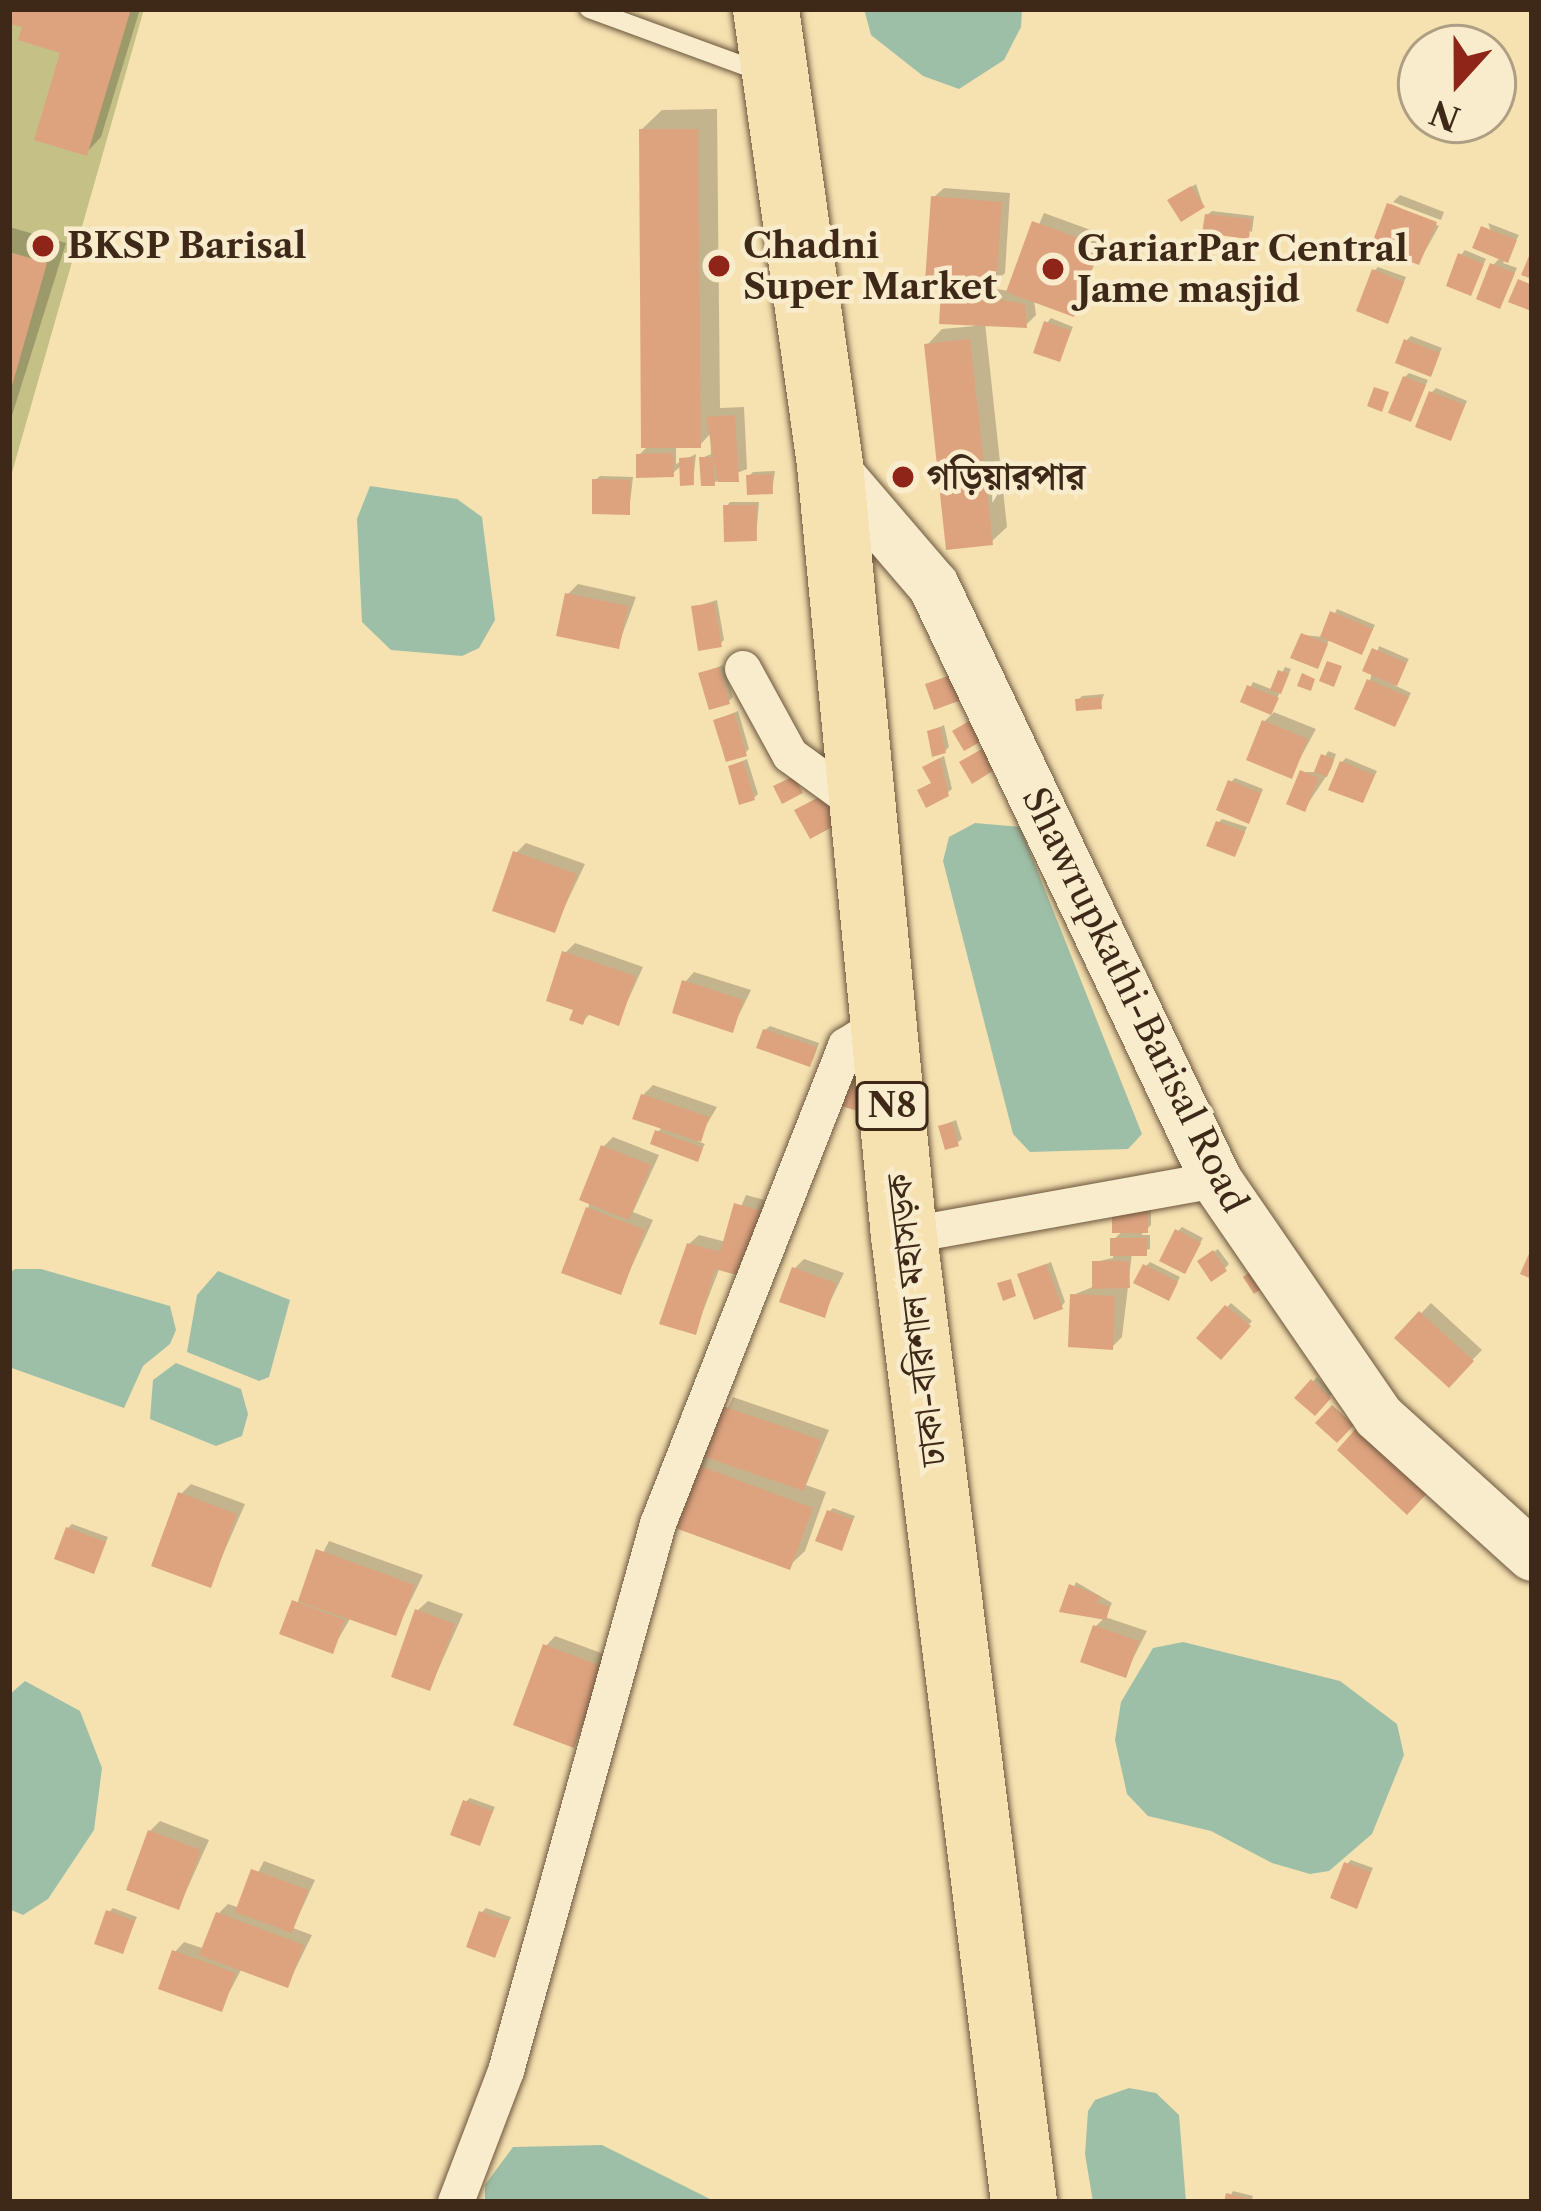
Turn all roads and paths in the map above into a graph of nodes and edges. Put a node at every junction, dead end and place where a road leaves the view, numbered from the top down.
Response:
1 (589, 9) edge
2 (766, 9) edge
3 (776, 78) junction
4 (830, 465) junction
5 (743, 669) dead end
6 (864, 809) junction
7 (884, 1022) junction
8 (1216, 1180) junction
9 (904, 1236) junction
10 (1532, 1556) edge
11 (456, 2202) edge
12 (1024, 2202) edge

1 - 3 lane
2 - 3 highway, ঢাকা-বরিশাল মহাসড়ক / N8
3 - 4 highway, ঢাকা-বরিশাল মহাসড়ক / N8
4 - 6 highway, ঢাকা-বরিশাল মহাসড়ক / N8
4 - 8 main road, Shawrupkathi-Barisal Road
5 - 6 street
6 - 7 highway, ঢাকা-বরিশাল মহাসড়ক / N8
7 - 9 highway, ঢাকা-বরিশাল মহাসড়ক / N8
7 - 11 street
8 - 9 street
8 - 10 main road, Shawrupkathi-Barisal Road
9 - 12 highway, ঢাকা-বরিশাল মহাসড়ক / N8

